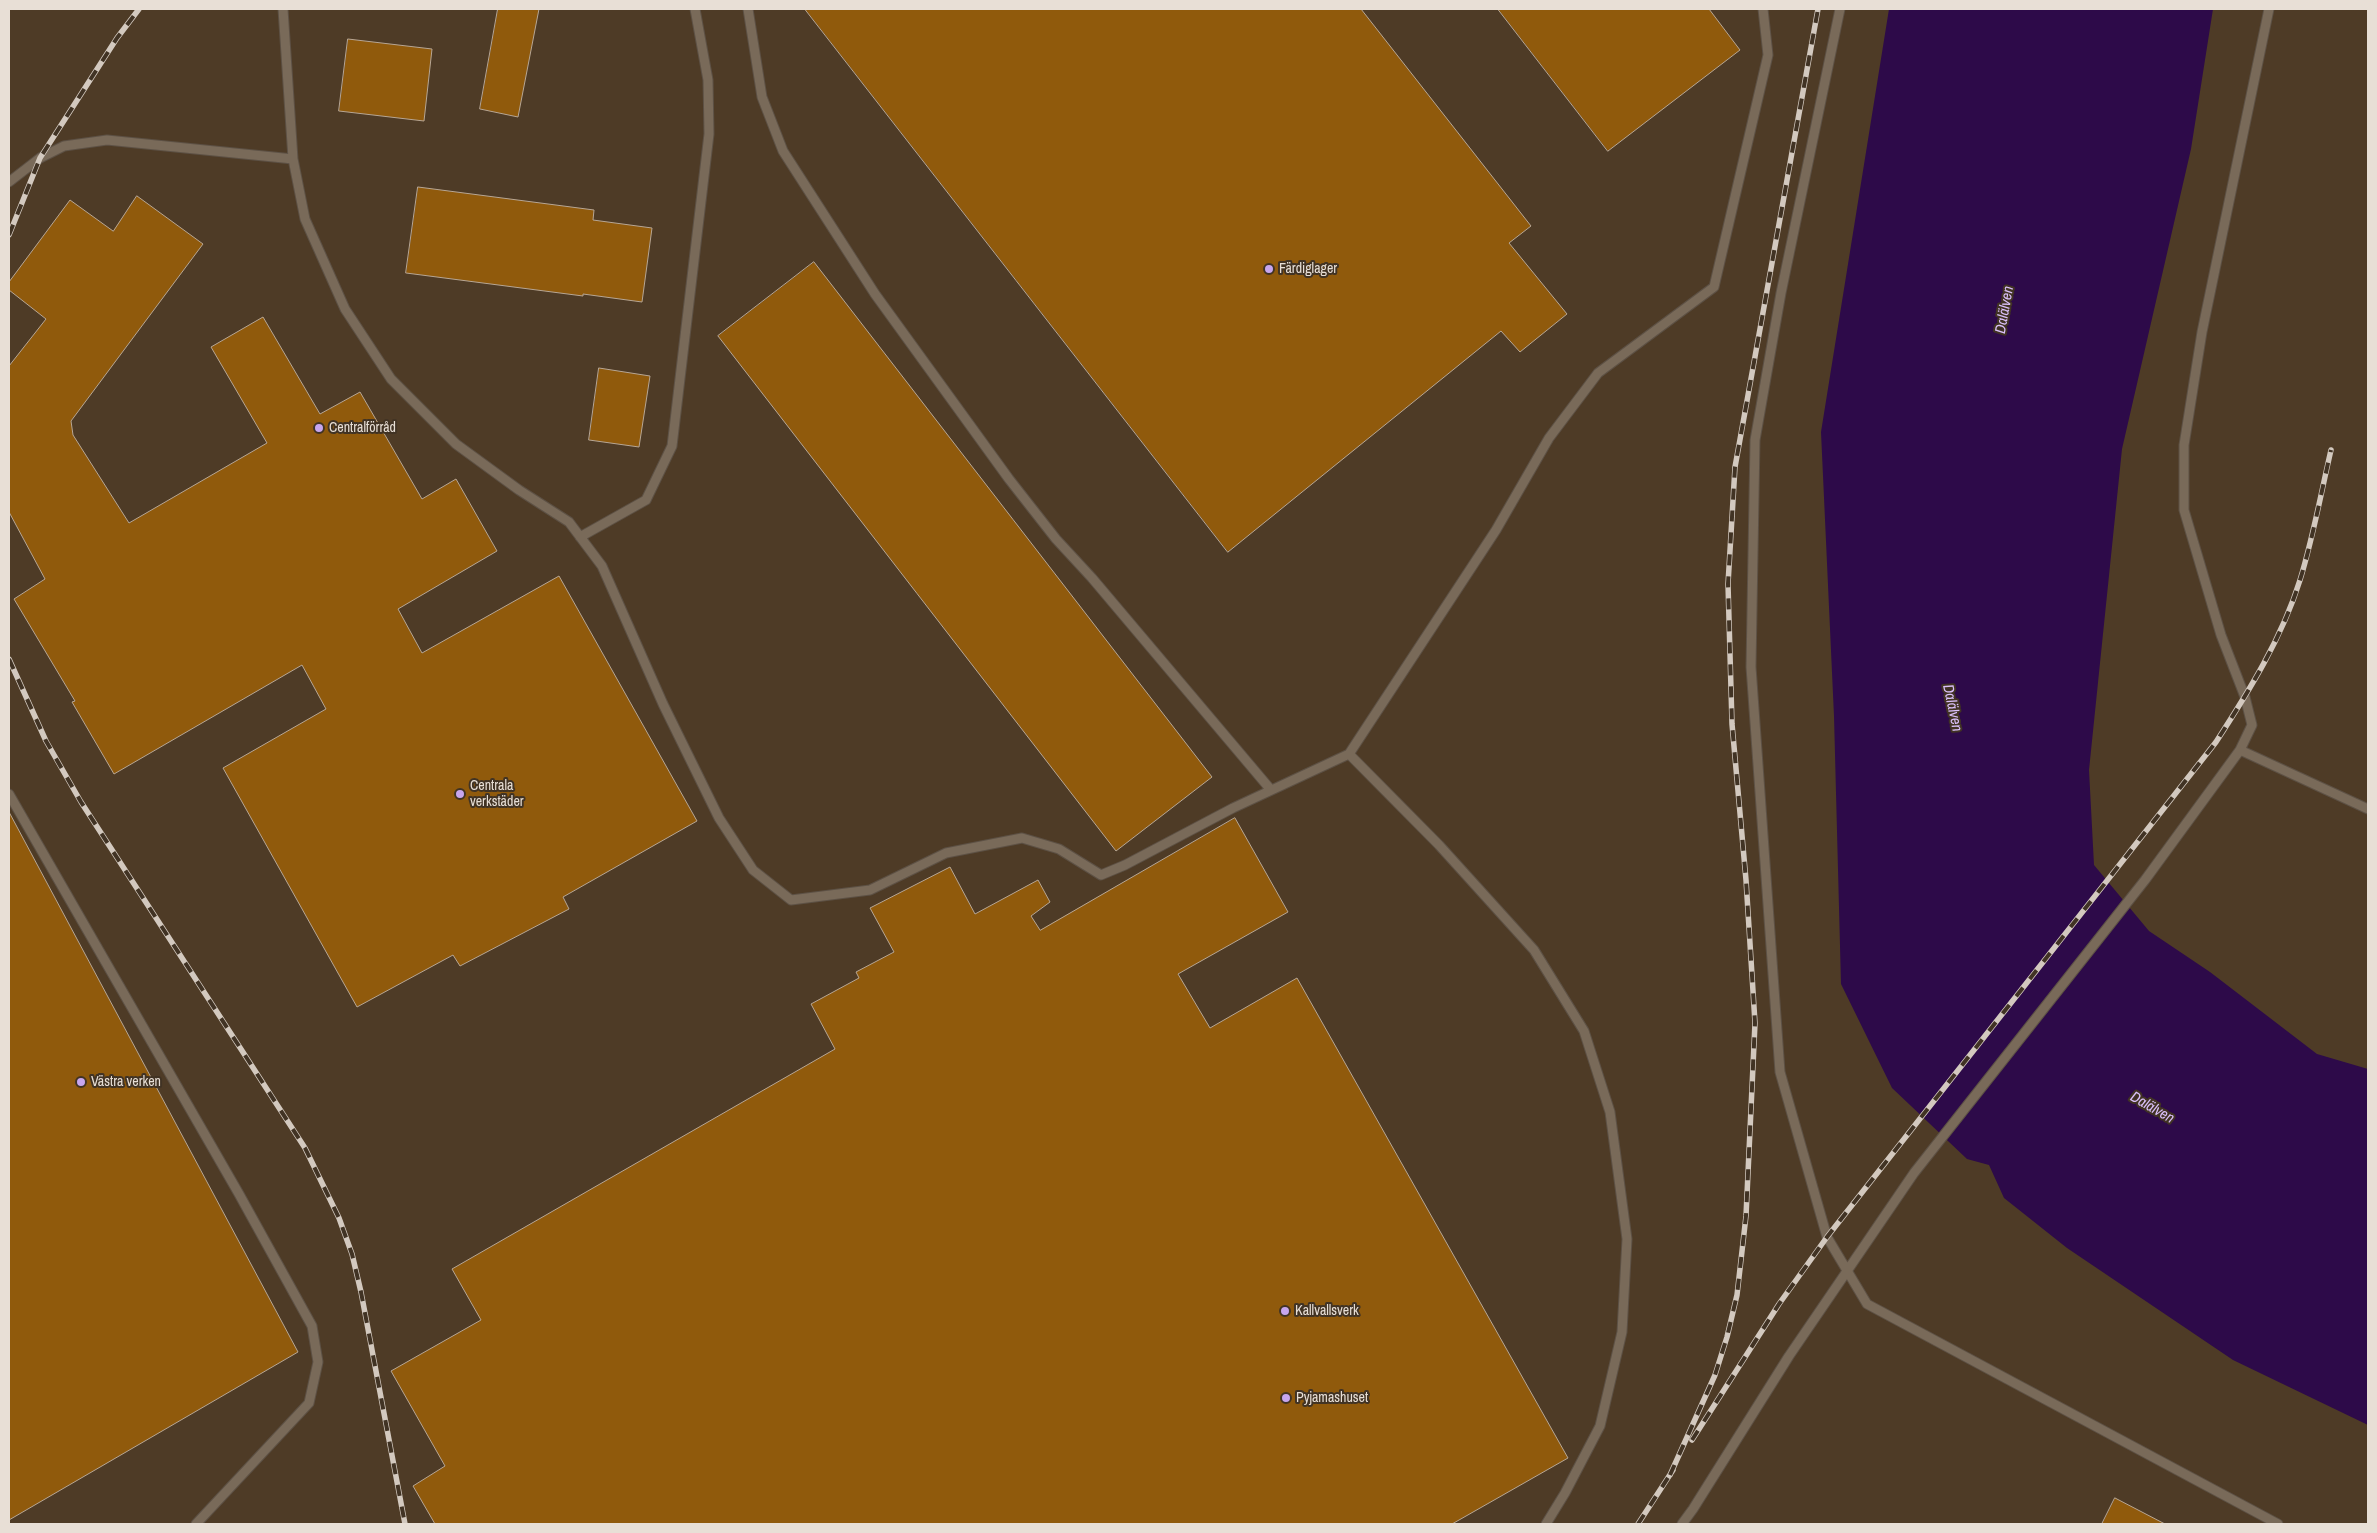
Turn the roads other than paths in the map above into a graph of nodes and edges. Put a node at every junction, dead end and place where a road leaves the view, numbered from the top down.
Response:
1 (283, 9) edge
2 (695, 9) edge
3 (748, 9) edge
4 (1763, 9) edge
5 (1840, 9) edge
6 (2269, 9) edge
7 (293, 159) junction
8 (9, 182) edge
9 (580, 537) junction
10 (2240, 750) junction
11 (1349, 754) junction
12 (1271, 790) junction
13 (9, 794) edge
14 (2368, 809) edge
15 (1846, 1270) junction
16 (196, 1524) edge
17 (1546, 1524) edge
18 (1682, 1524) edge
19 (2278, 1524) edge

1 - 7 lane
2 - 9 lane
3 - 12 lane
4 - 11 lane
5 - 15 lane
6 - 10 lane
7 - 8 lane
7 - 9 lane
9 - 12 lane
10 - 14 lane
10 - 15 lane
11 - 12 lane
11 - 17 lane
13 - 16 lane
15 - 18 lane
15 - 19 lane

